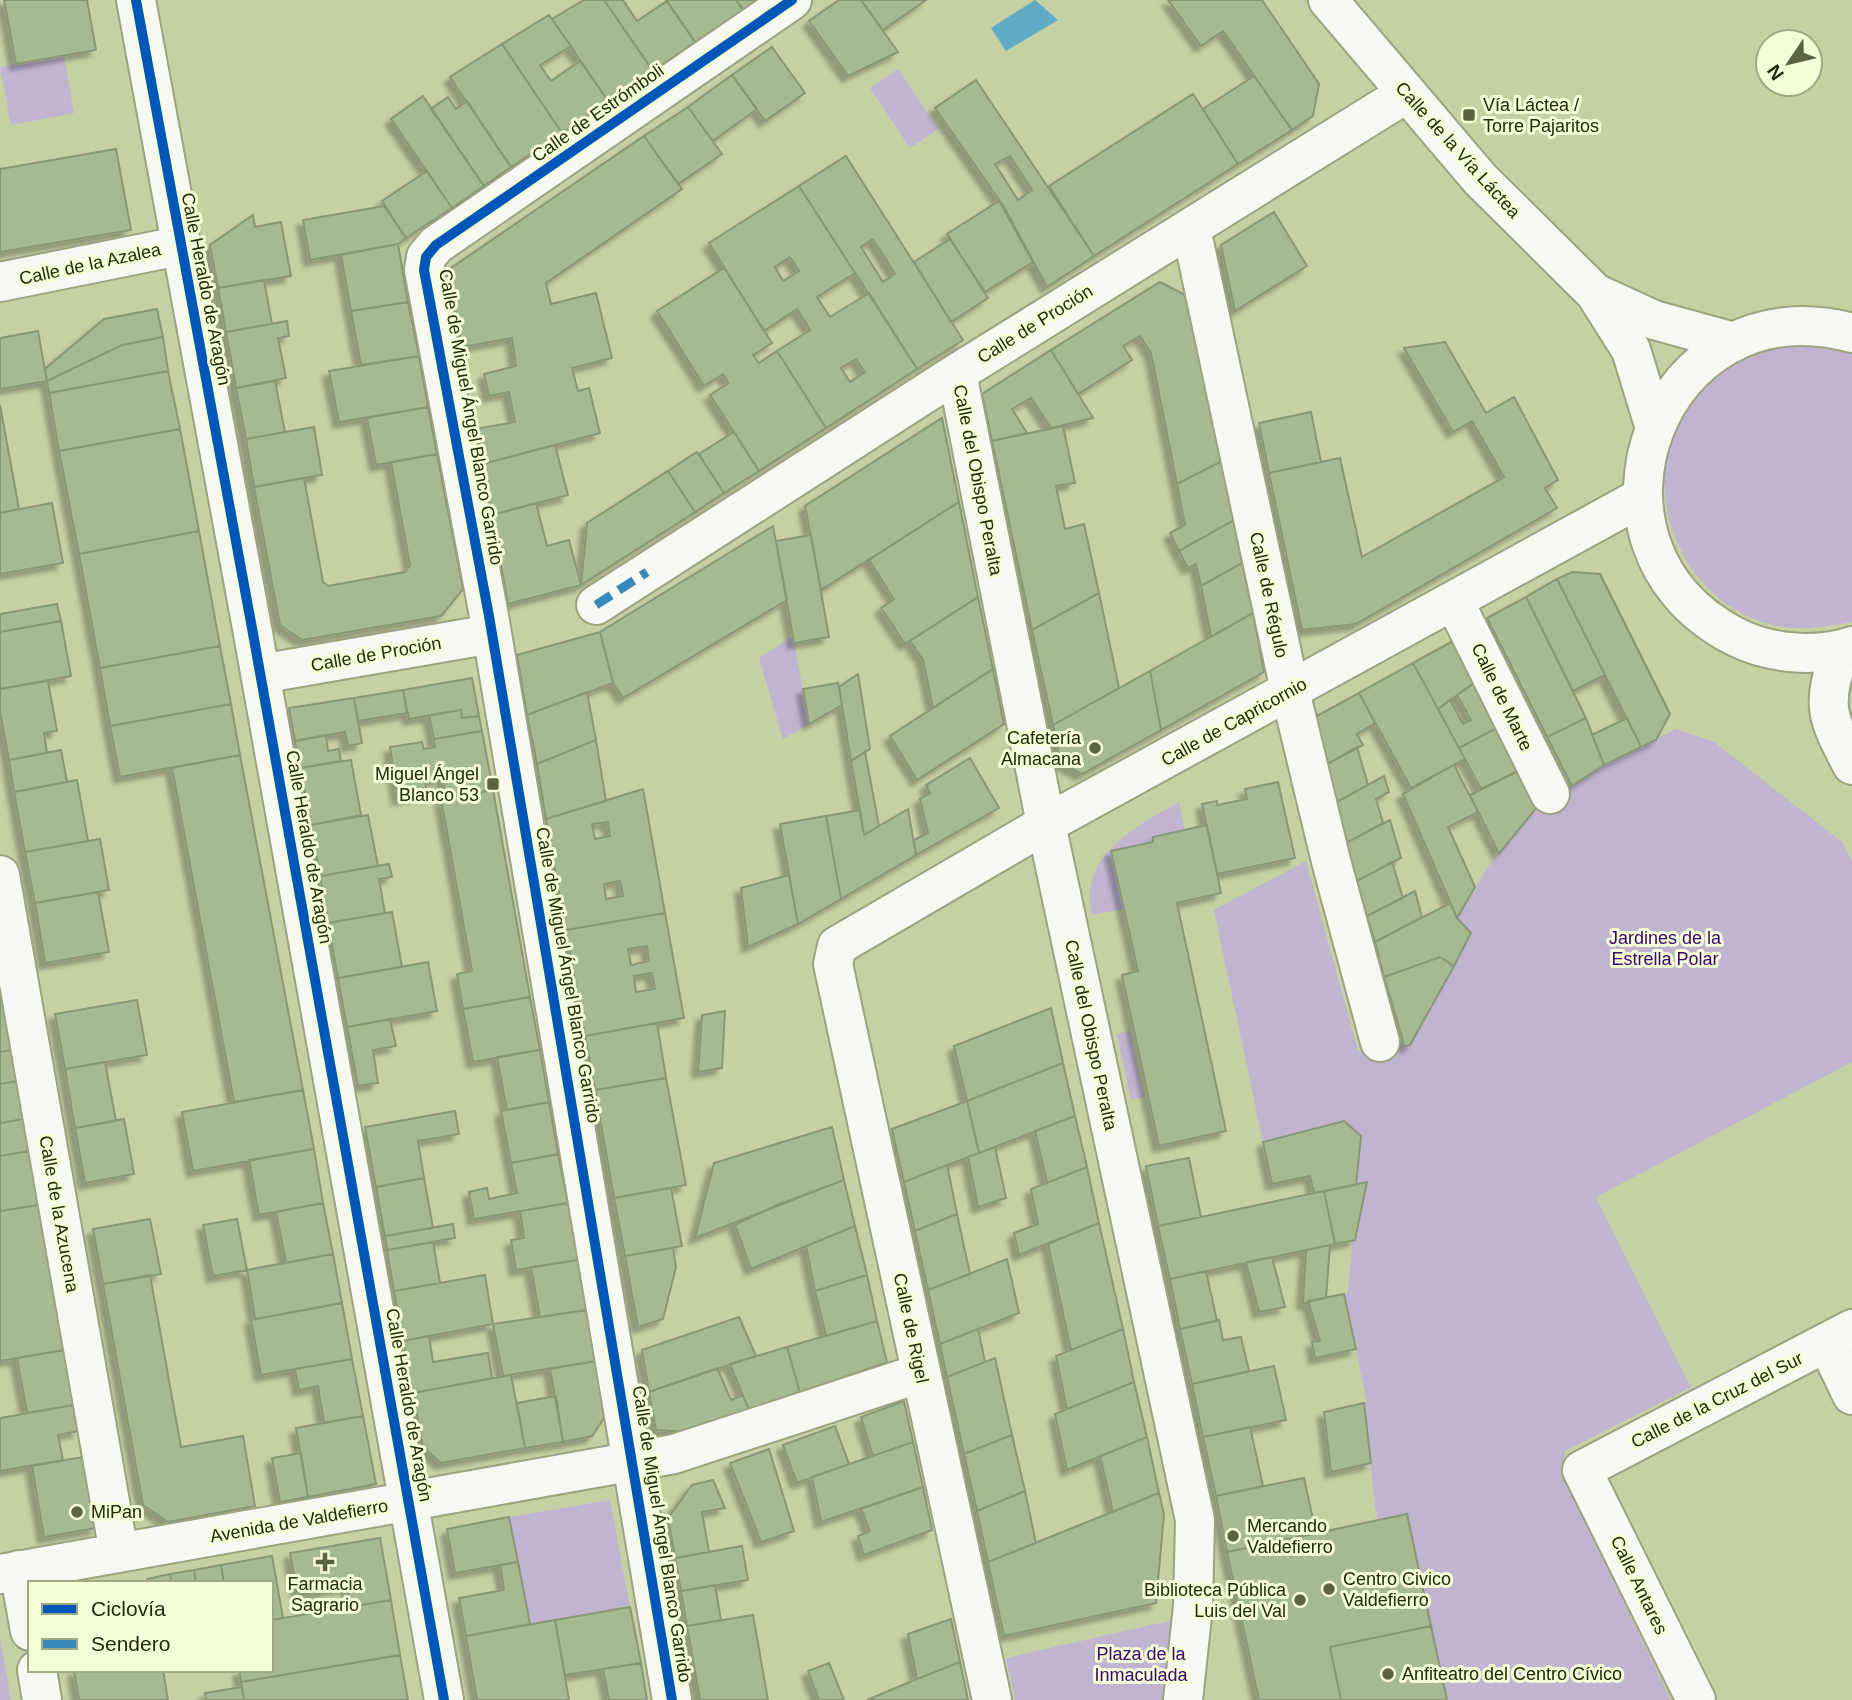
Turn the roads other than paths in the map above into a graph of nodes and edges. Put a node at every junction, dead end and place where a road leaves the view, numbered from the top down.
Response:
1 (135, 0) edge
2 (792, 0) edge
3 (1328, 0) edge
4 (1407, 93) junction
5 (1191, 228) junction
6 (179, 246) junction
7 (426, 257) joint
8 (0, 282) edge
9 (1595, 293) junction
10 (1852, 334) edge
11 (1734, 342) junction
12 (957, 373) junction
13 (1654, 425) junction
14 (1642, 497) junction
15 (1454, 601) junction
16 (596, 605) dead end
17 (492, 634) junction
18 (1846, 648) edge
19 (260, 674) junction
20 (1290, 691) junction
21 (1852, 765) edge
22 (1550, 793) dead end
23 (1046, 824) junction
24 (0, 875) edge
25 (834, 955) joint
26 (1380, 1042) dead end
27 (1839, 1336) edge
28 (920, 1373) junction
29 (1852, 1395) edge
30 (632, 1462) junction
31 (1583, 1470) joint
32 (409, 1502) junction
33 (119, 1553) junction
34 (9, 1572) edge
35 (28, 1625) edge
36 (37, 1672) edge
37 (42, 1700) edge
38 (444, 1700) edge
39 (671, 1700) edge
40 (992, 1700) edge
41 (1183, 1700) edge
42 (1696, 1700) edge

1 - 6 street, Calle Heraldo de Aragón
2 - 7 street, Calle de Estrómboli
3 - 4 street, Calle de la Vía Láctea
4 - 5 street, Calle de Proción
4 - 9 street, Calle de la Vía Láctea
5 - 12 street, Calle de Proción
5 - 20 street, Calle de Régulo
6 - 8 street, Calle de la Azalea
6 - 19 street, Calle Heraldo de Aragón
7 - 17 street, Calle de Miguel Ángel Blanco Garrido
9 - 11 street, Calle de la Vía Láctea
9 - 13 street, Calle de la Vía Láctea
10 - 11 street
11 - 13 street
12 - 16 street, Calle de Proción
12 - 23 street, Calle del Obispo Peralta
13 - 14 street
14 - 15 street, Calle de Capricornio
14 - 18 street
15 - 20 street, Calle de Capricornio
15 - 22 street, Calle de Marte
17 - 19 street, Calle de Proción
17 - 30 street, Calle de Miguel Ángel Blanco Garrido
18 - 21 street
19 - 32 street, Calle Heraldo de Aragón
20 - 23 street, Calle de Capricornio
20 - 26 street, Calle de Régulo
23 - 25 street, Calle de Capricornio
23 - 41 street, Calle del Obispo Peralta
24 - 33 street, Calle de la Azucena
25 - 28 street, Calle de Rigel
27 - 29 street
27 - 31 street, Calle de la Cruz del Sur
28 - 30 street, Avenida de Valdefierro
28 - 40 street, Calle de Rigel
30 - 32 street, Avenida de Valdefierro
30 - 39 street, Calle de Miguel Ángel Blanco Garrido
31 - 42 street, Calle Antares
32 - 33 street, Avenida de Valdefierro
32 - 38 street, Calle Heraldo de Aragón
33 - 34 street, Avenida de Valdefierro
34 - 35 street
36 - 37 street

